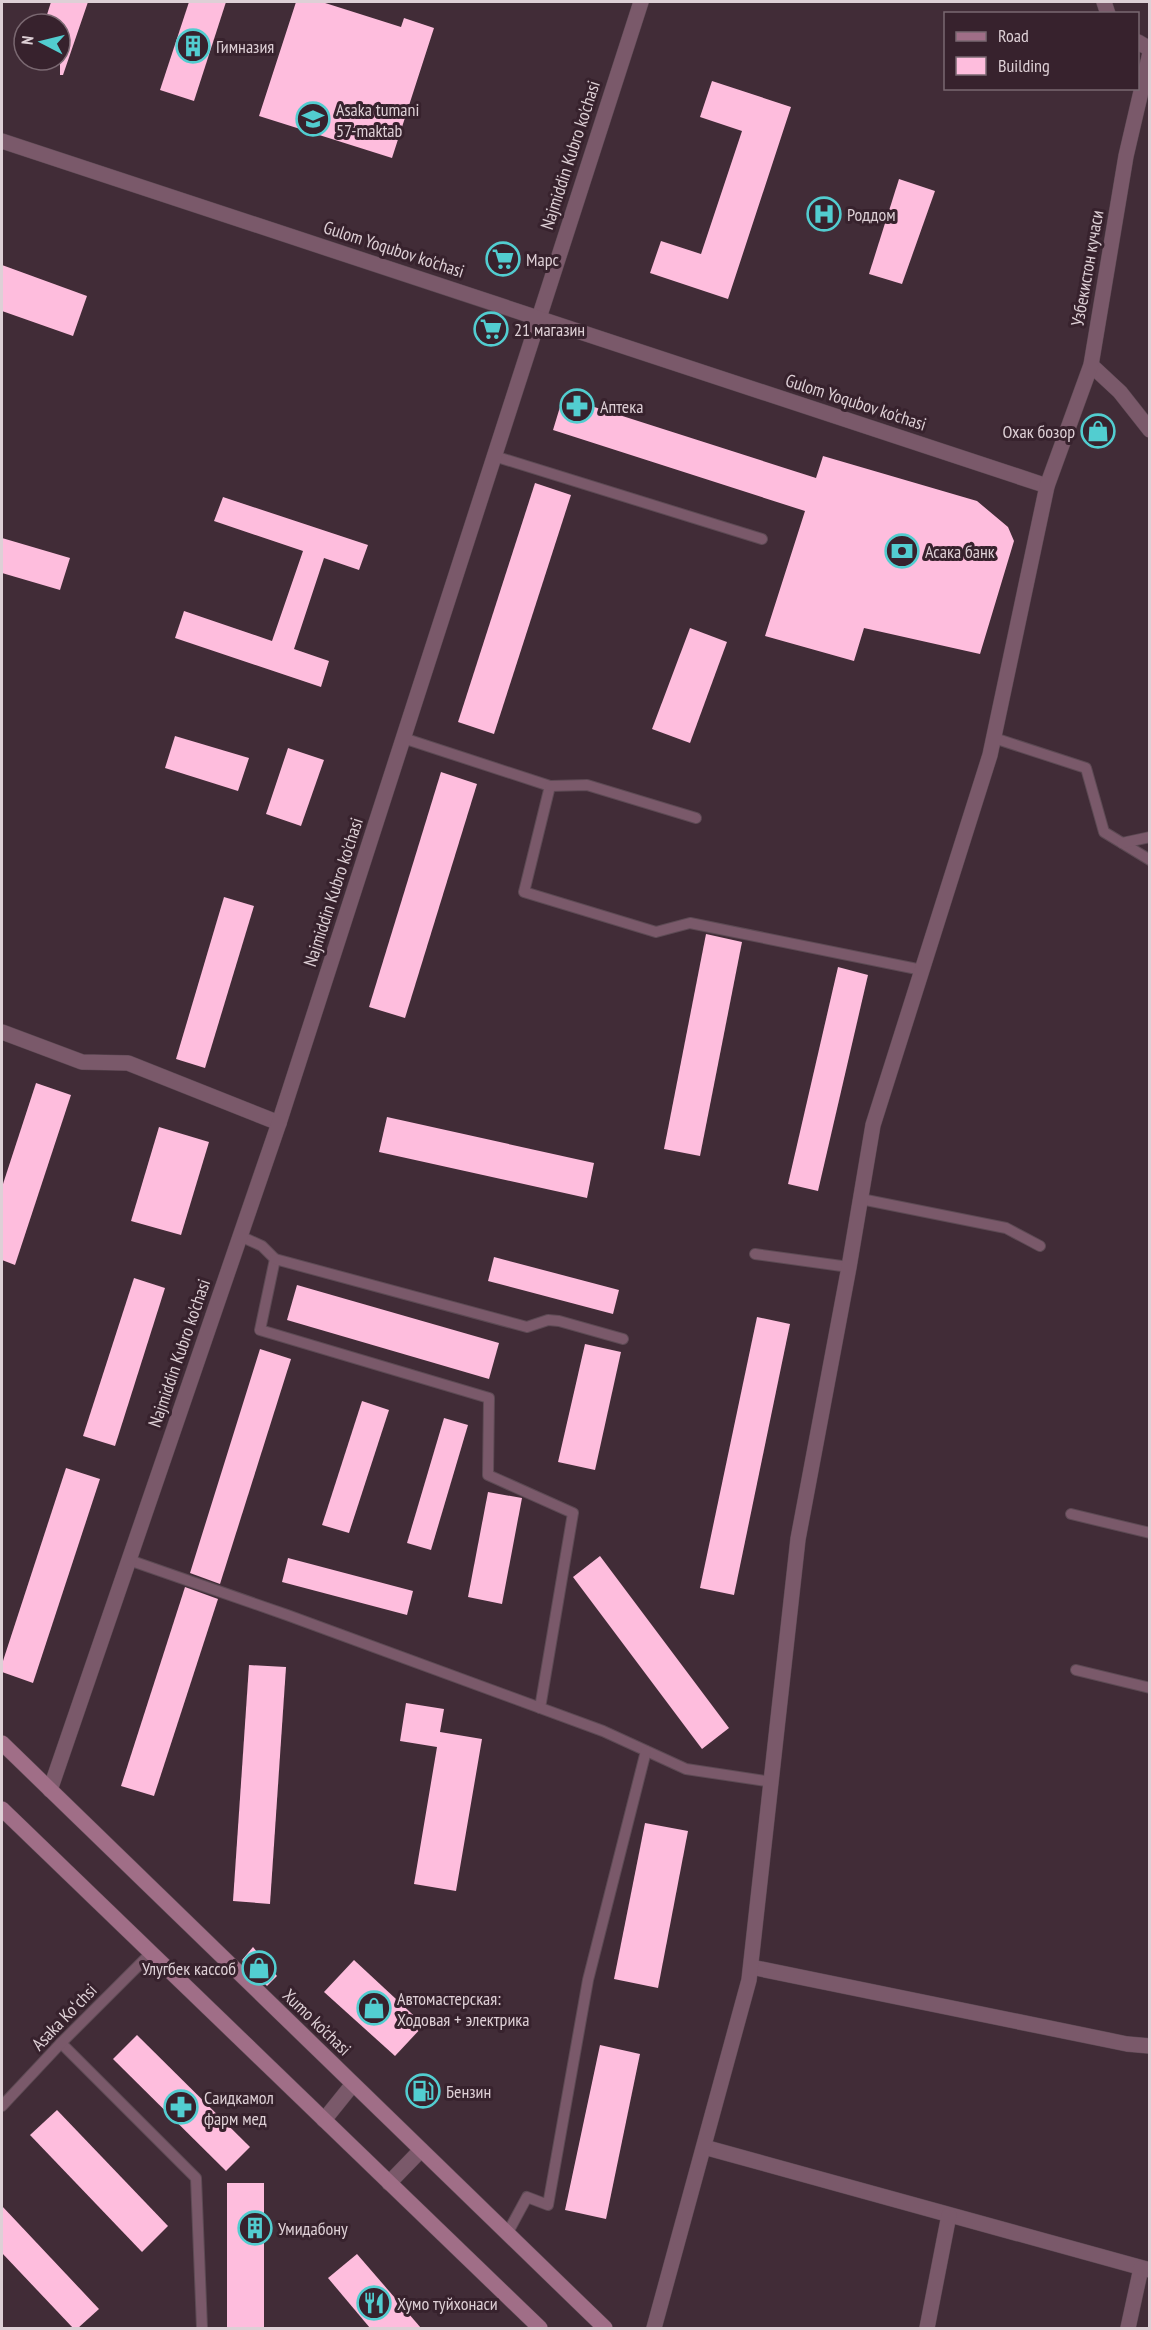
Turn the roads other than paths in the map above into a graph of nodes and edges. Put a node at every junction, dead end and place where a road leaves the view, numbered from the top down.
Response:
1 (641, 2) edge
2 (1149, 51) edge
3 (2, 141) edge
4 (538, 317) junction
5 (1091, 365) junction
6 (1149, 430) edge
7 (494, 456) junction
8 (1047, 486) junction
9 (762, 539) dead end
10 (403, 738) junction
11 (994, 738) junction
12 (550, 786) junction
13 (696, 818) dead end
14 (1149, 837) edge
15 (1122, 843) junction
16 (1149, 860) edge
17 (922, 970) junction
18 (2, 1032) edge
19 (279, 1124) junction
20 (861, 1199) junction
21 (240, 1236) junction
22 (1040, 1246) dead end
23 (755, 1254) dead end
24 (275, 1259) junction
25 (849, 1267) junction
26 (623, 1339) dead end
27 (1071, 1514) dead end
28 (1149, 1533) edge
29 (129, 1560) junction
30 (1076, 1670) dead end
31 (1149, 1688) edge
32 (540, 1708) junction
33 (2, 1743) edge
34 (646, 1751) junction
35 (772, 1782) junction
36 (50, 1790) junction
37 (2, 1809) edge
38 (151, 1953) junction
39 (751, 1967) junction
40 (61, 2043) junction
41 (1149, 2046) edge
42 (353, 2084) junction
43 (2, 2106) edge
44 (324, 2120) junction
45 (704, 2147) junction
46 (421, 2150) junction
47 (389, 2183) junction
48 (949, 2215) junction
49 (507, 2234) junction
50 (1145, 2269) edge
51 (202, 2328) edge
52 (540, 2328) edge
53 (605, 2328) edge
54 (654, 2328) edge
55 (927, 2328) edge
56 (1128, 2328) edge

1 - 4 street, Najmiddin Kubro ko'chasi
2 - 5 street, Узбекистон кучаси
3 - 4 street, Gulom Yoqubov ko'chasi
4 - 7 street, Najmiddin Kubro ko'chasi
4 - 8 street, Gulom Yoqubov ko'chasi
5 - 6 street
5 - 8 street, Узбекистон кучаси
7 - 9 lane
7 - 10 street, Najmiddin Kubro ko'chasi
8 - 11 street, Узбекистон кучаси
10 - 12 lane
10 - 19 street, Najmiddin Kubro ko'chasi
11 - 15 lane
11 - 17 street, Узбекистон кучаси
12 - 13 lane
12 - 17 lane
14 - 15 lane
15 - 16 lane
17 - 20 street, Узбекистон кучаси
18 - 19 street
19 - 21 street, Najmiddin Kubro ko'chasi
20 - 22 lane
20 - 25 street, Узбекистон кучаси
21 - 24 lane
21 - 29 street, Najmiddin Kubro ko'chasi
23 - 25 lane
24 - 26 lane
24 - 32 lane
25 - 35 street, Узбекистон кучаси
27 - 28 lane
29 - 32 lane
29 - 36 street, Najmiddin Kubro ko'chasi
30 - 31 lane
32 - 34 lane
33 - 36 main road, Xumo ko’chasi
34 - 35 lane
34 - 49 lane
35 - 39 street, Узбекистон кучаси
36 - 42 main road, Xumo ko’chasi
37 - 38 main road
38 - 40 lane, Asaka Koʻchsi
38 - 44 main road
39 - 41 street
39 - 45 street, Узбекистон кучаси
40 - 43 lane, Asaka Koʻchsi
40 - 51 lane
42 - 44 street
42 - 46 main road, Xumo ko’chasi
44 - 47 main road
45 - 48 street
45 - 54 street, Узбекистон кучаси
46 - 47 street
46 - 49 main road, Xumo ko’chasi
47 - 52 main road
48 - 50 street
48 - 55 street
49 - 53 main road, Xumo ko’chasi
50 - 56 street

